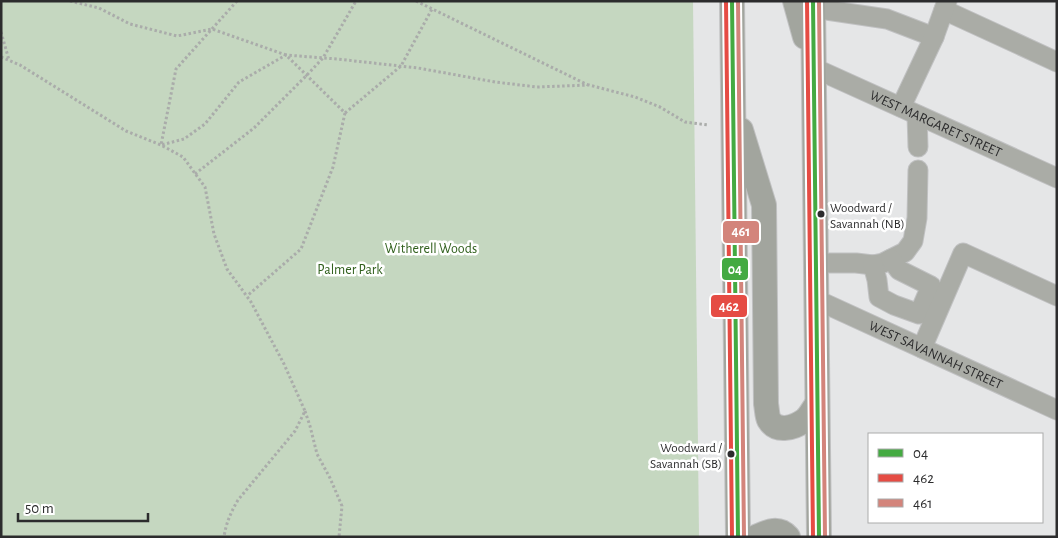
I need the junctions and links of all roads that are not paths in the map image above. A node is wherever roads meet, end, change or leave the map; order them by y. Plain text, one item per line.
1 (732, 1) edge
2 (807, 4) edge
3 (945, 6) edge
4 (934, 37) junction
5 (1057, 62) edge
6 (814, 68) junction
7 (734, 104) junction
8 (909, 111) junction
9 (918, 147) dead end
10 (918, 170) dead end
11 (1057, 178) edge
12 (891, 259) junction
13 (816, 263) junction
14 (873, 265) junction
15 (1057, 296) edge
16 (817, 300) junction
17 (922, 348) junction
18 (818, 404) junction
19 (1057, 410) edge
20 (738, 537) edge
21 (756, 537) edge
22 (788, 537) edge
23 (819, 537) edge

1 - 7 main road
2 - 4 street
2 - 6 main road
3 - 4 street
3 - 5 street
4 - 8 street
6 - 8 street, WEST MARGARET STREET
6 - 13 main road
7 - 18 main road
7 - 20 main road
8 - 9 street
8 - 11 street, WEST MARGARET STREET
10 - 12 street
12 - 14 street
12 - 14 street
13 - 14 street
13 - 16 main road
15 - 17 street
16 - 17 street, WEST SAVANNAH STREET
16 - 18 main road
17 - 19 street, WEST SAVANNAH STREET
18 - 23 main road
21 - 22 main road

